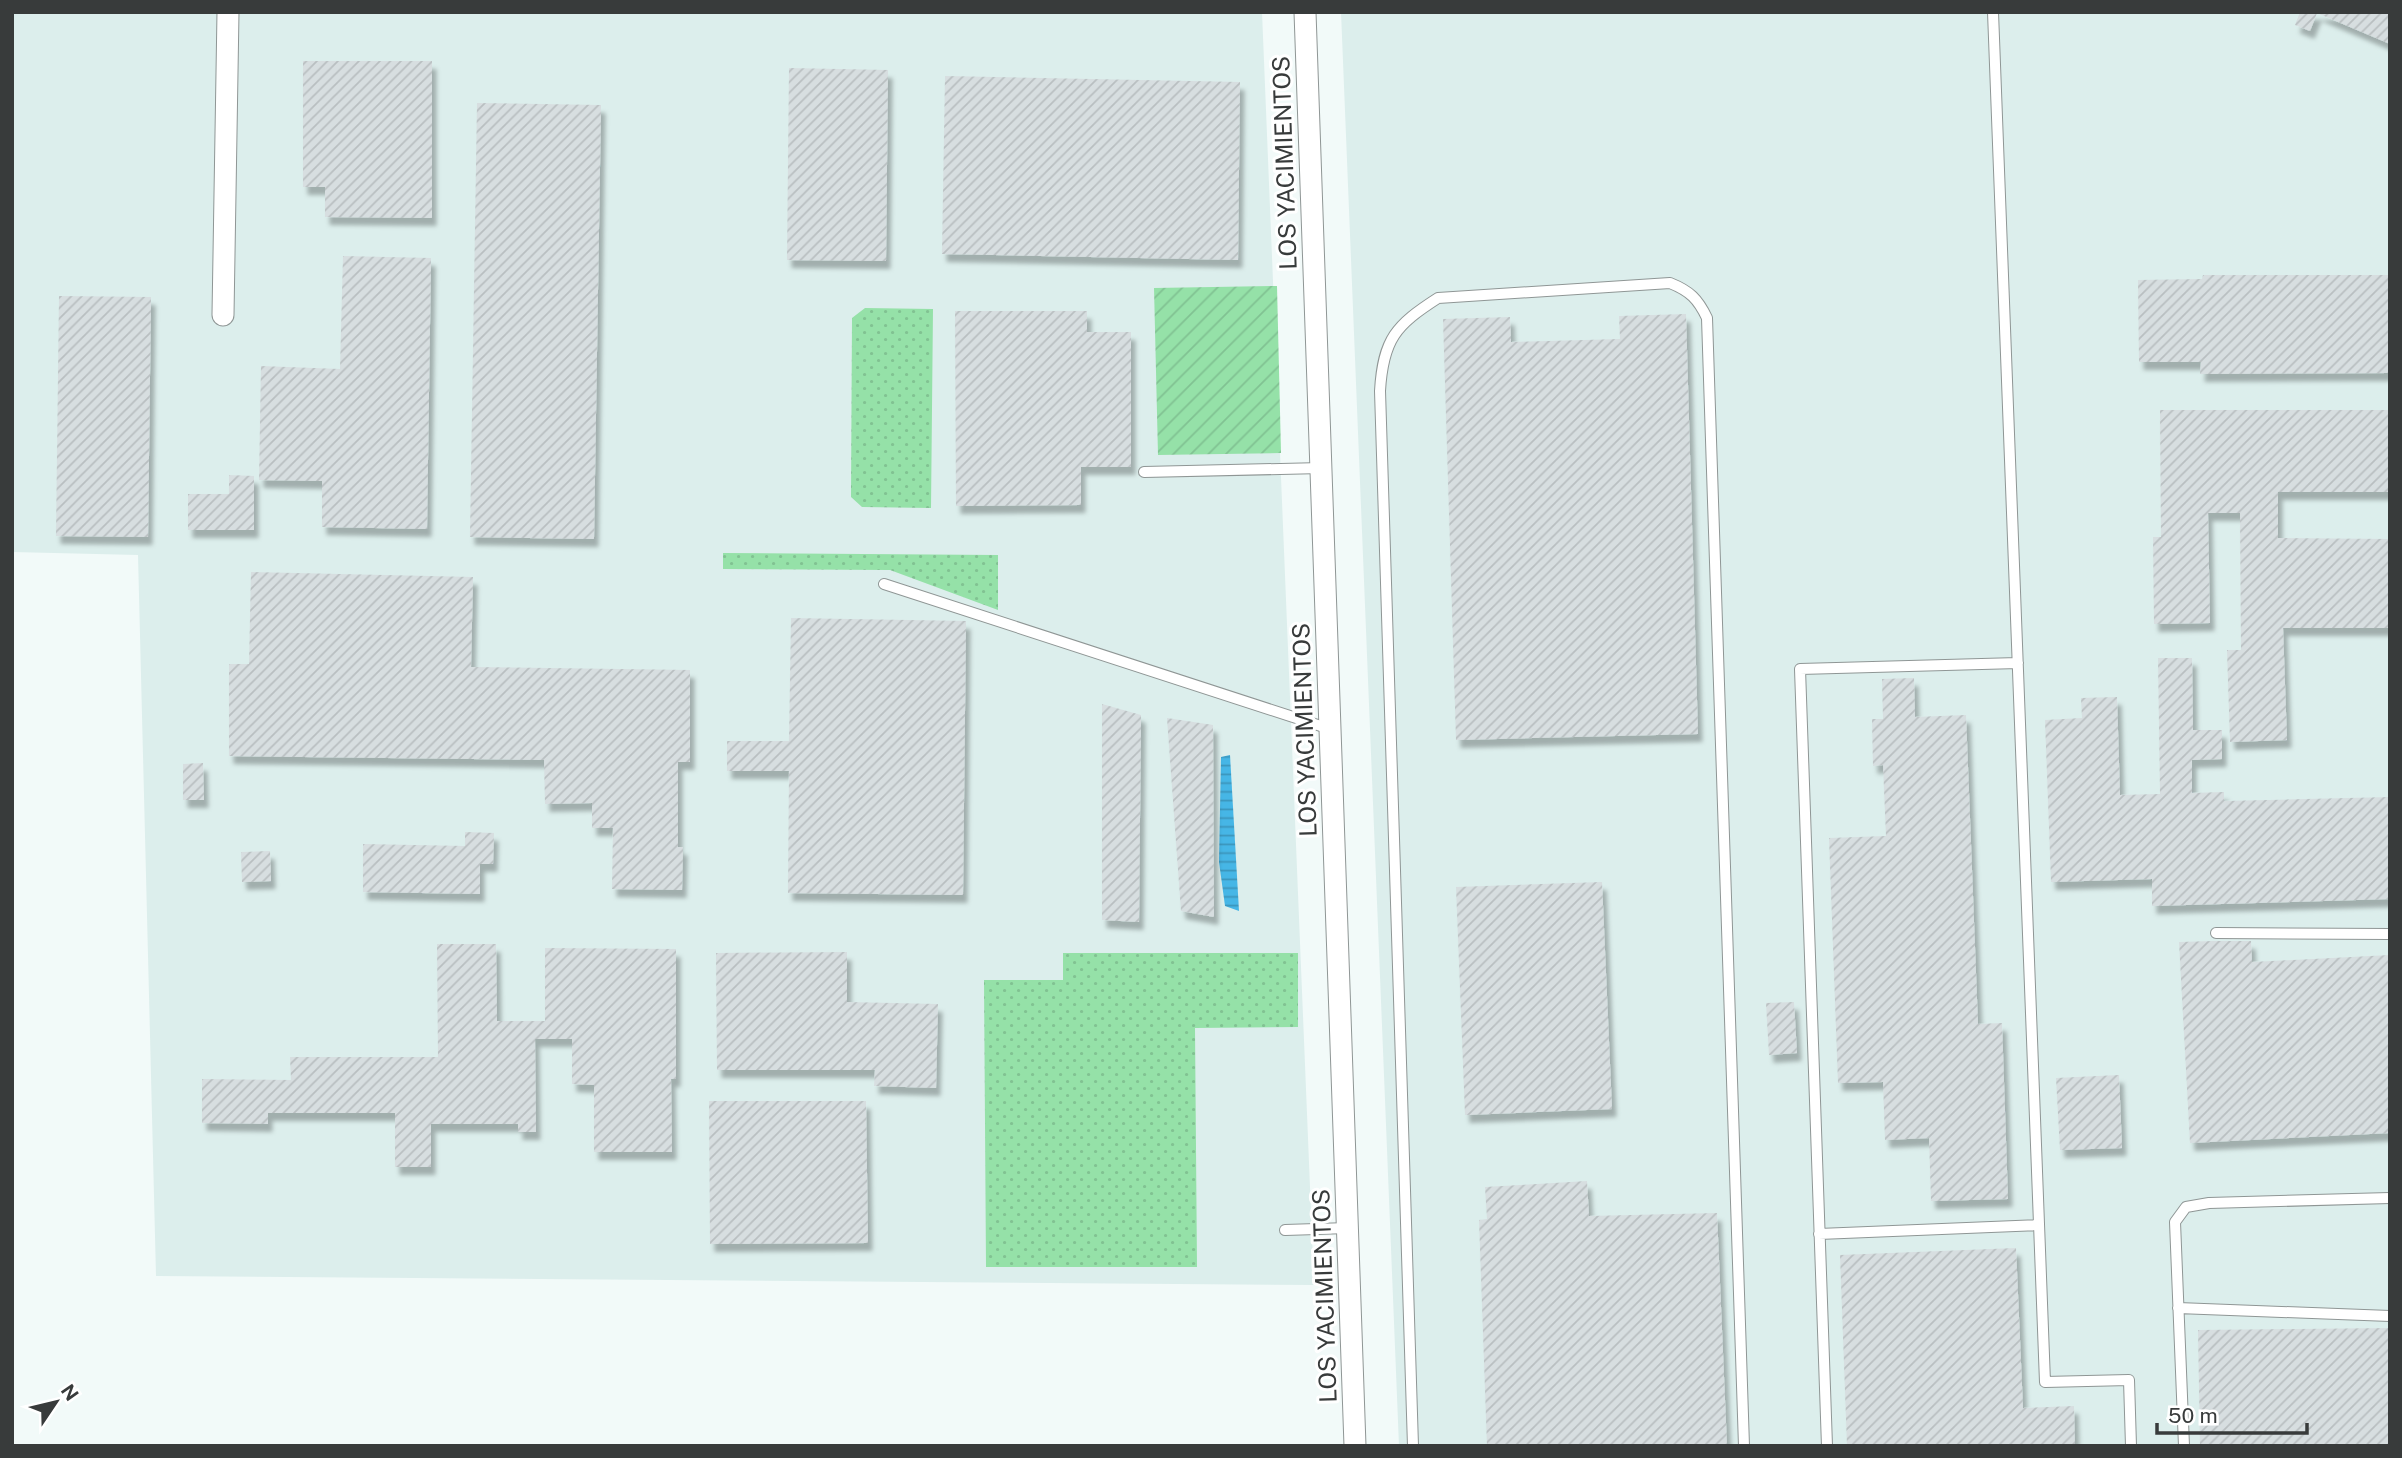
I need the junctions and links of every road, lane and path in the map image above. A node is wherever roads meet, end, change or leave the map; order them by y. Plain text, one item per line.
1 (228, 12) edge
2 (1305, 12) edge
3 (1993, 12) edge
4 (223, 315) dead end
5 (1321, 468) junction
6 (1143, 472) dead end
7 (884, 584) dead end
8 (2018, 663) junction
9 (1330, 729) junction
10 (2216, 933) dead end
11 (2390, 934) edge
12 (2390, 1198) edge
13 (2039, 1224) junction
14 (1348, 1228) junction
15 (1284, 1230) dead end
16 (1819, 1234) junction
17 (2178, 1308) junction
18 (2390, 1316) edge
19 (1354, 1446) edge
20 (1413, 1446) edge
21 (1744, 1446) edge
22 (1826, 1446) edge
23 (2132, 1446) edge
24 (2184, 1446) edge

1 - 4 street
2 - 5 street, LOS YACIMIENTOS
3 - 8 lane
5 - 6 lane
5 - 9 street, LOS YACIMIENTOS
7 - 9 lane
8 - 13 lane
8 - 16 lane
9 - 14 street, LOS YACIMIENTOS
10 - 11 lane
12 - 17 lane
13 - 16 lane
13 - 23 lane
14 - 15 lane
14 - 19 street, LOS YACIMIENTOS
16 - 22 lane
17 - 18 lane
17 - 24 lane
20 - 21 lane

